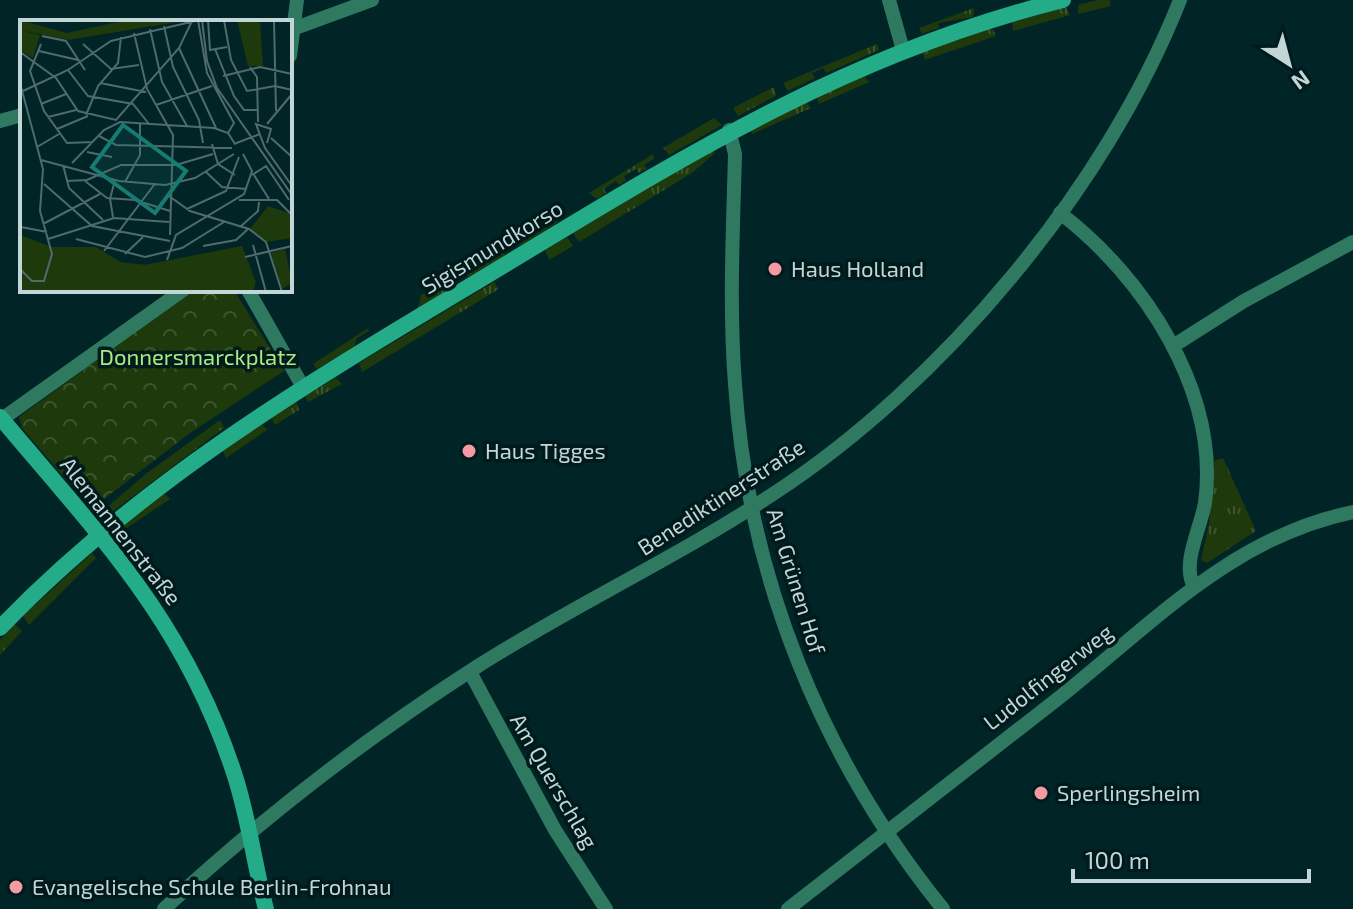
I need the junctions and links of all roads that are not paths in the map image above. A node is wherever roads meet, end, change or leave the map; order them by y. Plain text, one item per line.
1 (297, 0) edge
2 (372, 0) edge
3 (889, 0) edge
4 (1063, 0) edge
5 (1180, 0) edge
6 (292, 30) edge
7 (903, 50) junction
8 (20, 116) edge
9 (0, 121) edge
10 (729, 130) junction
11 (1060, 213) junction
12 (1353, 242) edge
13 (180, 292) edge
14 (249, 292) edge
15 (1173, 346) junction
16 (303, 387) junction
17 (1, 418) edge
18 (751, 509) junction
19 (1353, 512) edge
20 (99, 533) junction
21 (1194, 586) junction
22 (0, 628) edge
23 (470, 672) junction
24 (250, 833) junction
25 (885, 833) junction
26 (164, 909) edge
27 (266, 909) edge
28 (606, 909) edge
29 (788, 909) edge
30 (943, 909) edge

1 - 6 street
2 - 6 street
3 - 7 street
4 - 7 street, Sigismundkorso
5 - 11 street, Benediktinerstraße
7 - 10 street, Sigismundkorso
8 - 9 street
10 - 16 street, Sigismundkorso
10 - 18 street, Am Grünen Hof
11 - 15 street
11 - 18 street, Benediktinerstraße
12 - 15 street
13 - 17 street
14 - 16 street
15 - 21 street
16 - 20 street, Sigismundkorso
17 - 20 street, Alemannenstraße
18 - 23 street, Benediktinerstraße
18 - 25 street, Am Grünen Hof
19 - 21 street, Ludolfingerweg
20 - 22 street, Sigismundkorso
20 - 24 street, Alemannenstraße
21 - 25 street, Ludolfingerweg
23 - 24 street, Benediktinerstraße
23 - 28 street, Am Querschlag
24 - 26 street, Benediktinerstraße
24 - 27 street, Alemannenstraße
25 - 29 street, Ludolfingerweg
25 - 30 street, Am Grünen Hof

